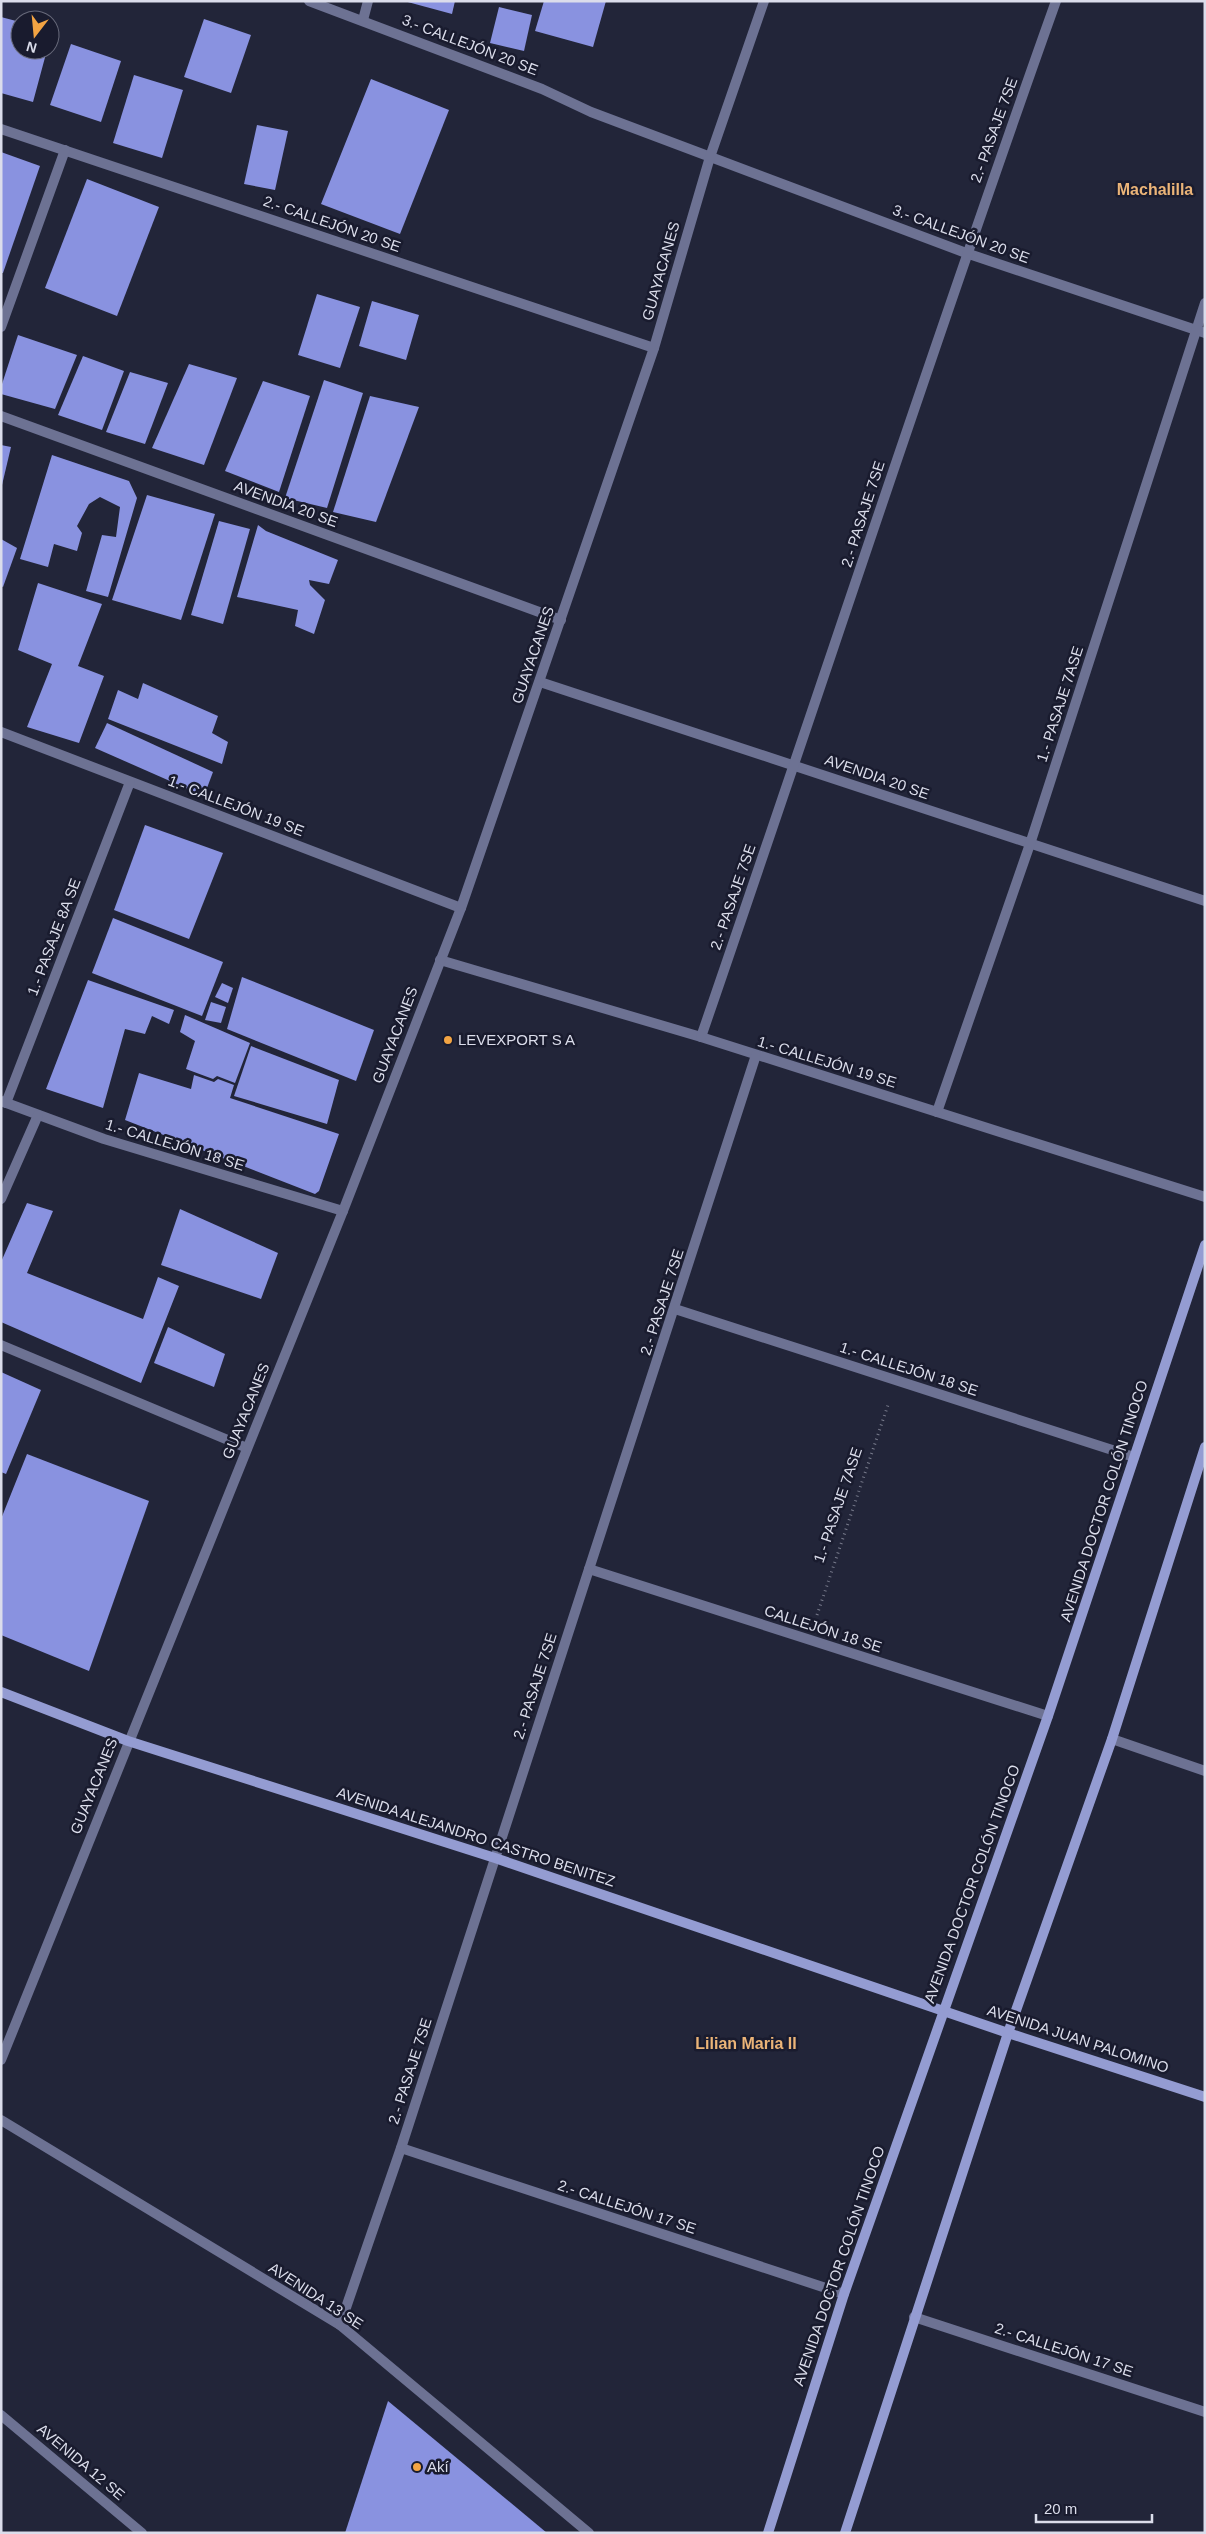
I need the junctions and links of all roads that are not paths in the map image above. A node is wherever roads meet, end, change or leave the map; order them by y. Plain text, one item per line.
1 (309, 1) edge
2 (368, 1) edge
3 (764, 1) edge
4 (1056, 1) edge
5 (363, 20) junction
6 (1, 129) edge
7 (65, 150) junction
8 (710, 157) junction
9 (966, 253) junction
10 (1205, 303) edge
11 (1, 327) edge
12 (1200, 331) edge
13 (654, 348) junction
14 (1, 416) edge
15 (561, 620) junction
16 (540, 682) junction
17 (1, 732) edge
18 (795, 765) junction
19 (130, 782) junction
20 (1030, 844) junction
21 (1205, 901) edge
22 (461, 908) junction
23 (440, 960) junction
24 (701, 1037) junction
25 (756, 1056) junction
26 (4, 1102) edge
27 (936, 1112) junction
28 (38, 1115) junction
29 (1205, 1197) edge
30 (1, 1199) edge
31 (343, 1211) junction
32 (1205, 1244) edge
33 (675, 1310) junction
34 (1, 1345) edge
35 (1205, 1447) edge
36 (247, 1448) junction
37 (1134, 1457) junction
38 (1200, 1478) edge
39 (589, 1569) junction
40 (1, 1692) edge
41 (1048, 1716) junction
42 (1112, 1739) junction
43 (128, 1741) junction
44 (1205, 1771) edge
45 (495, 1858) junction
46 (943, 2010) junction
47 (1008, 2033) junction
48 (1, 2060) edge
49 (1205, 2097) edge
50 (1, 2120) edge
51 (401, 2148) junction
52 (844, 2294) junction
53 (914, 2317) junction
54 (340, 2325) junction
55 (1205, 2412) edge
56 (1, 2415) edge
57 (142, 2533) edge
58 (589, 2533) edge
59 (768, 2533) edge
60 (845, 2533) edge

1 - 5 street, 3.- CALLEJÓN 20 SE
2 - 5 street
3 - 8 street, GUAYACANES
4 - 9 street, 2.- PASAJE 7SE
5 - 8 street, 3.- CALLEJÓN 20 SE
6 - 7 street, 2.- CALLEJÓN 20 SE
7 - 11 street
7 - 13 street, 2.- CALLEJÓN 20 SE
8 - 9 street, 3.- CALLEJÓN 20 SE
8 - 13 street, GUAYACANES
9 - 12 street, 3.- CALLEJÓN 20 SE
9 - 18 street, 2.- PASAJE 7SE
10 - 12 street, 1.- PASAJE 7ASE
12 - 20 street, 1.- PASAJE 7ASE
13 - 15 street, GUAYACANES
14 - 15 street, AVENDIA 20 SE
15 - 16 street, GUAYACANES
16 - 18 street, AVENDIA 20 SE
16 - 22 street, GUAYACANES
17 - 19 street, 1.- CALLEJÓN 19 SE
18 - 20 street, AVENDIA 20 SE
18 - 24 street, 2.- PASAJE 7SE
19 - 22 street, 1.- CALLEJÓN 19 SE
19 - 26 street, 1.- PASAJE 8A SE
20 - 21 street, AVENDIA 20 SE
20 - 27 street, 1.- PASAJE 7ASE
22 - 23 street, GUAYACANES
23 - 24 street, 1.- CALLEJÓN 19 SE
23 - 31 street, GUAYACANES
24 - 25 street, 1.- CALLEJÓN 19 SE
25 - 27 street, 1.- CALLEJÓN 19 SE
25 - 33 street, 2.- PASAJE 7SE
26 - 28 street, 1.- CALLEJÓN 18 SE
27 - 29 street, 1.- CALLEJÓN 19 SE
28 - 30 street
28 - 31 street, 1.- CALLEJÓN 18 SE
31 - 36 street, GUAYACANES
32 - 37 main road, AVENIDA DOCTOR COLÓN TINOCO
33 - 37 street, 1.- CALLEJÓN 18 SE
33 - 39 street, 2.- PASAJE 7SE
34 - 36 street
35 - 38 main road
36 - 43 street, GUAYACANES
37 - 41 main road, AVENIDA DOCTOR COLÓN TINOCO
38 - 42 main road
39 - 41 street, CALLEJÓN 18 SE
39 - 45 street, 2.- PASAJE 7SE
40 - 43 main road, AVENIDA ALEJANDRO CASTRO BENITEZ
41 - 46 main road, AVENIDA DOCTOR COLÓN TINOCO
42 - 44 street
42 - 47 main road
43 - 45 main road, AVENIDA ALEJANDRO CASTRO BENITEZ
43 - 48 street, GUAYACANES
45 - 46 main road, AVENIDA ALEJANDRO CASTRO BENITEZ
45 - 51 street, 2.- PASAJE 7SE
46 - 47 main road, AVENIDA JUAN PALOMINO
46 - 52 main road, AVENIDA DOCTOR COLÓN TINOCO
47 - 49 main road, AVENIDA JUAN PALOMINO
47 - 53 main road
50 - 54 street, AVENIDA 13 SE
51 - 52 street, 2.- CALLEJÓN 17 SE
51 - 54 street, 2.- PASAJE 7SE
52 - 59 main road, AVENIDA DOCTOR COLÓN TINOCO
53 - 55 street, 2.- CALLEJÓN 17 SE
53 - 60 main road
54 - 58 street, AVENIDA 13 SE
56 - 57 street, AVENIDA 12 SE

